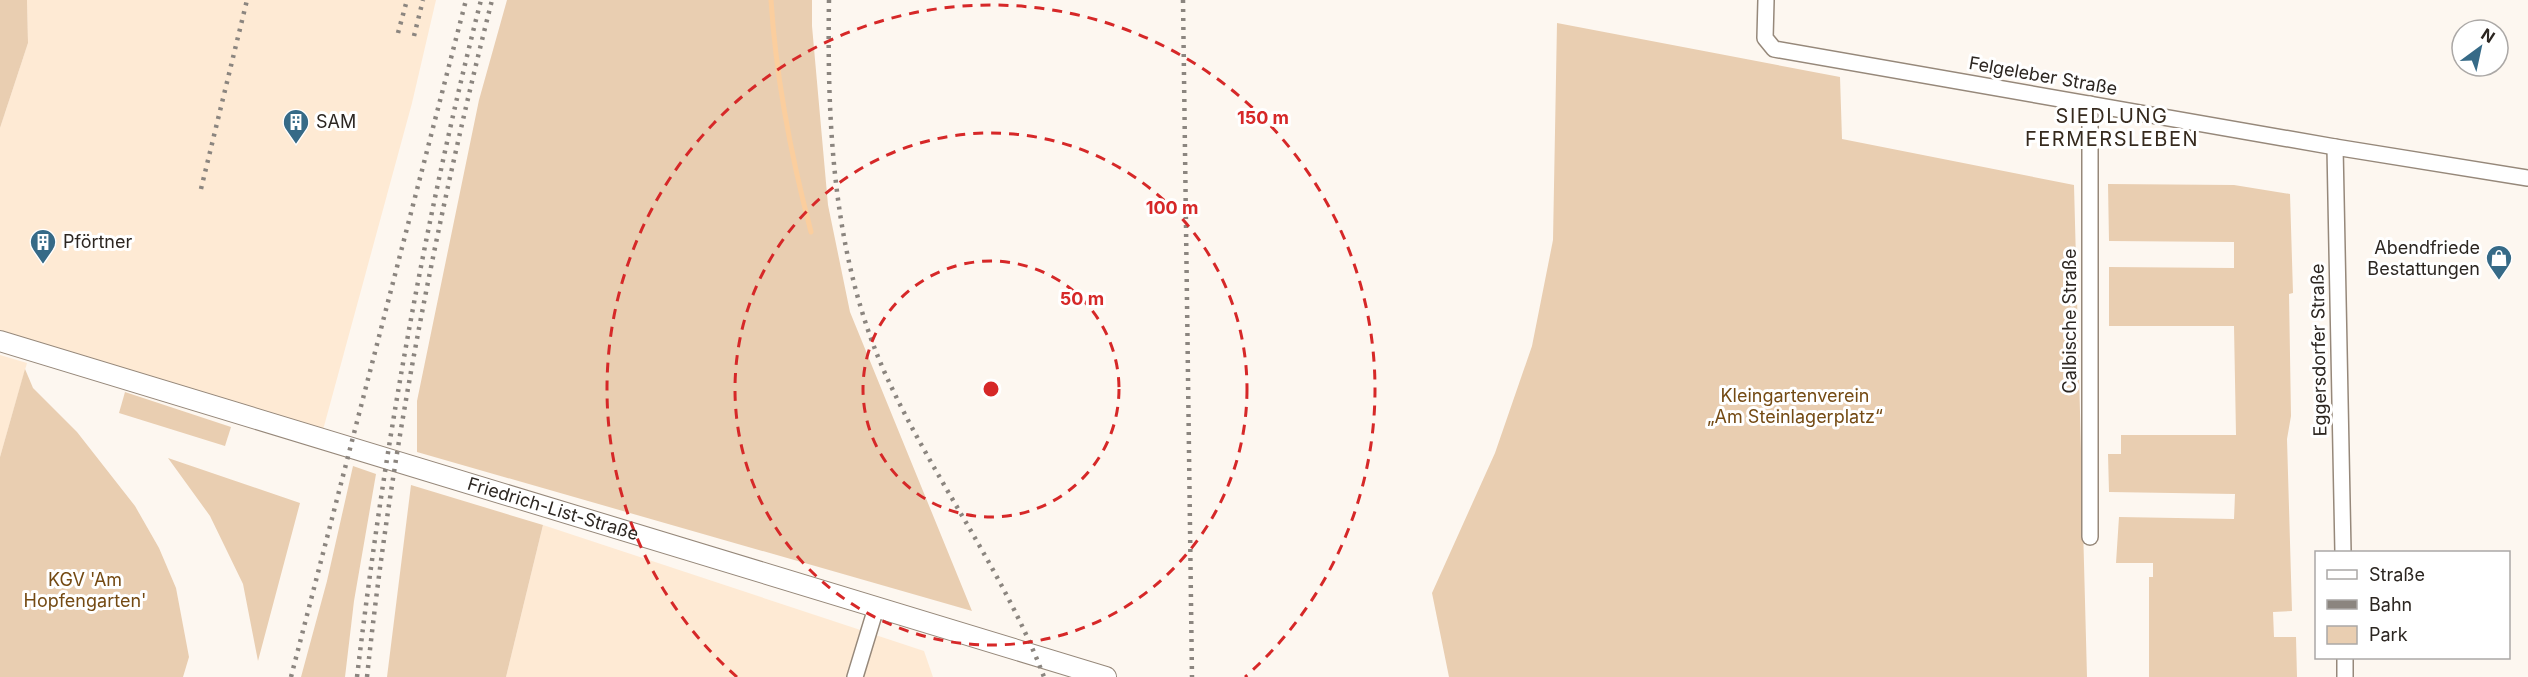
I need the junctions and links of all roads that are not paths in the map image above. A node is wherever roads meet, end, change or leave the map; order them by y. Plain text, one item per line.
1 (1766, 3) edge
2 (2090, 104) junction
3 (2335, 147) junction
4 (2528, 178) edge
5 (0, 341) edge
6 (2090, 537) dead end
7 (2343, 551) edge
8 (876, 608) junction
9 (2345, 659) edge
10 (855, 677) edge
11 (1106, 677) edge
12 (2345, 677) edge

1 - 2 street, Felgeleber Straße
2 - 3 street, Felgeleber Straße
2 - 6 street, Calbische Straße
3 - 4 street, Felgeleber Straße
3 - 7 street, Eggersdorfer Straße
5 - 8 street, Friedrich-List-Straße
8 - 10 street
8 - 11 street, Friedrich-List-Straße
9 - 12 street

